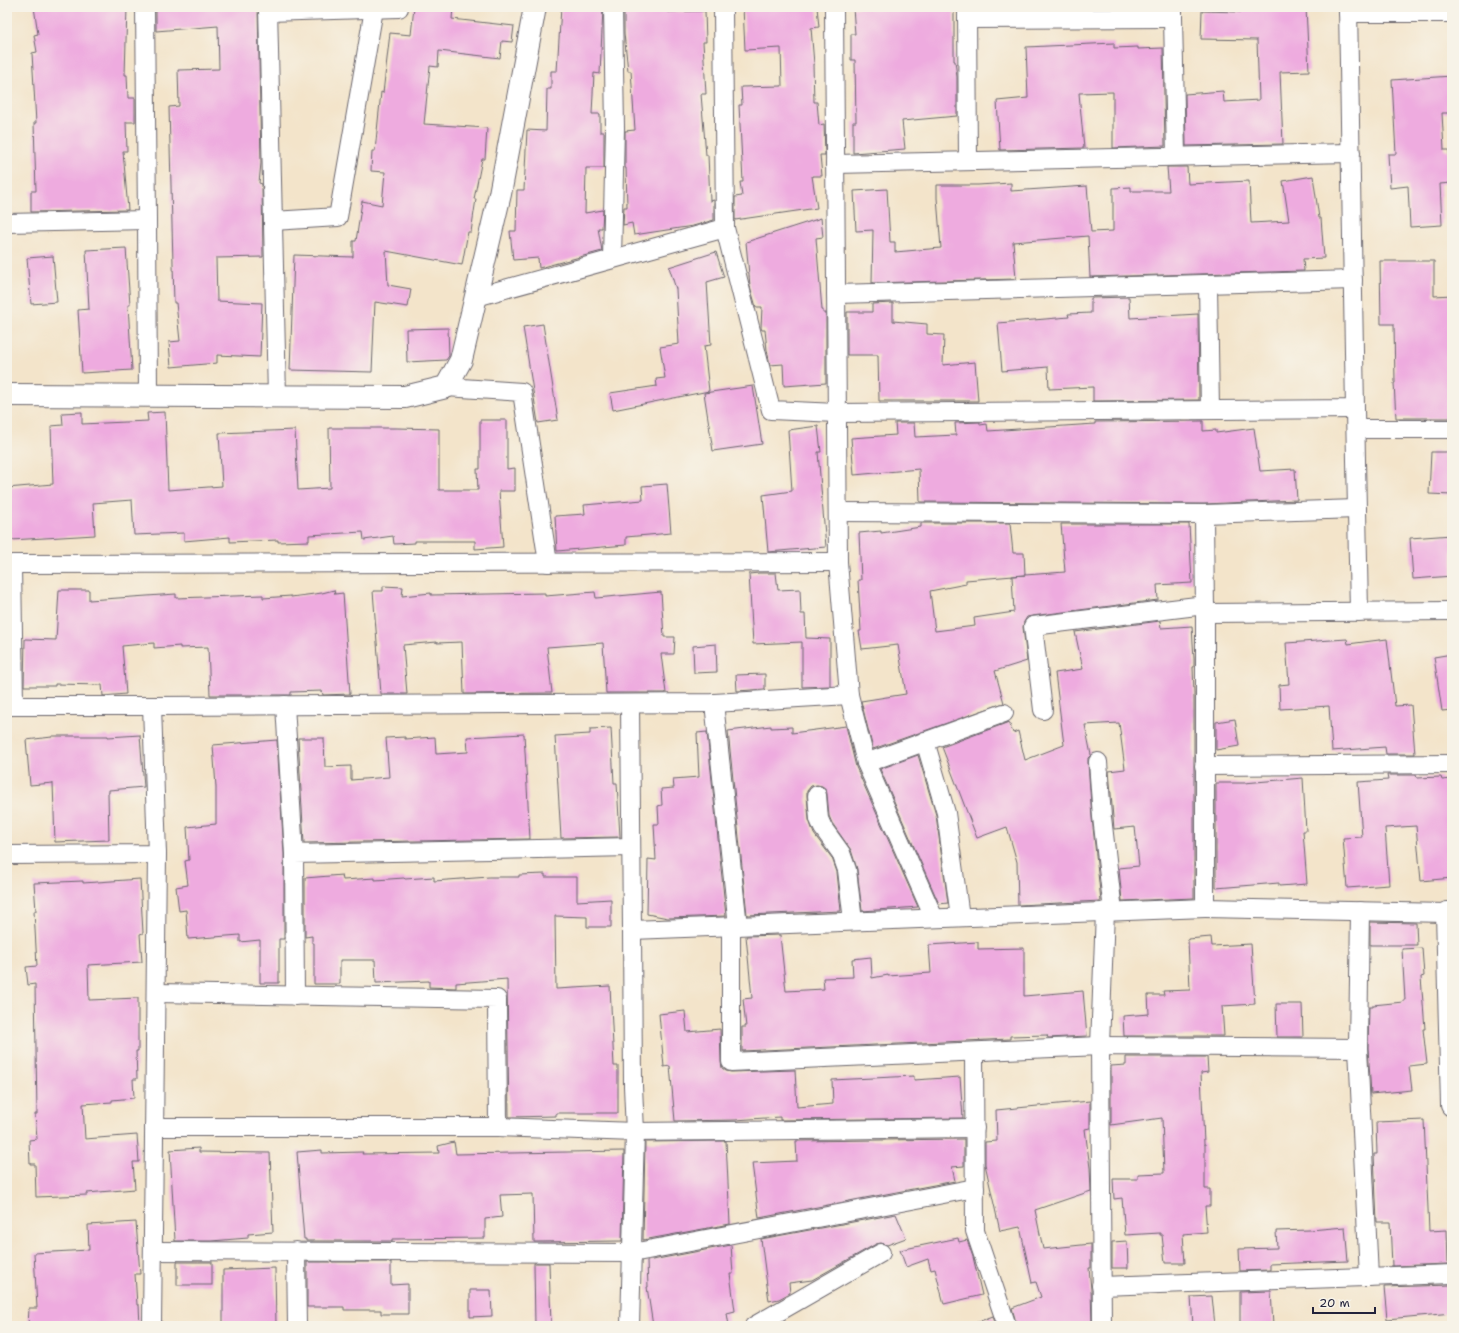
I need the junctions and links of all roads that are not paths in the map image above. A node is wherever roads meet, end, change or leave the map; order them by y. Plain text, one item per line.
1 (145, 7) edge
2 (535, 7) edge
3 (613, 7) edge
4 (723, 7) edge
5 (834, 7) edge
6 (399, 8) dead end
7 (268, 9) edge
8 (374, 9) junction
9 (1348, 10) edge
10 (1173, 12) edge
11 (967, 13) edge
12 (1452, 14) edge
13 (1351, 153) junction
14 (1176, 156) junction
15 (968, 161) junction
16 (835, 164) junction
17 (147, 220) junction
18 (273, 221) junction
19 (7, 223) edge
20 (725, 228) junction
21 (612, 259) junction
22 (1353, 280) junction
23 (1208, 284) junction
24 (836, 294) junction
25 (476, 297) junction
26 (446, 387) junction
27 (7, 396) edge
28 (148, 396) junction
29 (277, 397) junction
30 (1355, 409) junction
31 (1210, 410) junction
32 (837, 413) junction
33 (1356, 429) junction
34 (1452, 429) edge
35 (1357, 509) junction
36 (838, 512) junction
37 (1204, 514) junction
38 (838, 562) junction
39 (548, 563) junction
40 (1205, 609) junction
41 (1452, 611) edge
42 (1358, 612) junction
43 (849, 694) junction
44 (714, 703) junction
45 (630, 704) junction
46 (11, 705) edge
47 (285, 705) junction
48 (152, 706) junction
49 (1043, 710) dead end
50 (1004, 713) dead end
51 (925, 741) junction
52 (1098, 762) dead end
53 (866, 763) junction
54 (1452, 764) edge
55 (1204, 766) junction
56 (817, 795) dead end
57 (631, 847) junction
58 (157, 854) junction
59 (294, 854) junction
60 (7, 855) edge
61 (1204, 908) junction
62 (1109, 911) junction
63 (1360, 911) junction
64 (1450, 913) edge
65 (960, 917) junction
66 (934, 918) junction
67 (853, 921) junction
68 (734, 926) junction
69 (632, 930) junction
70 (156, 993) junction
71 (295, 996) junction
72 (1100, 1046) junction
73 (1358, 1048) junction
74 (974, 1052) junction
75 (1452, 1105) edge
76 (154, 1127) junction
77 (498, 1127) junction
78 (975, 1128) junction
79 (635, 1132) junction
80 (975, 1188) junction
81 (153, 1251) junction
82 (296, 1251) junction
83 (881, 1252) dead end
84 (632, 1253) junction
85 (1452, 1274) edge
86 (1369, 1277) junction
87 (1101, 1286) junction
88 (152, 1326) edge
89 (297, 1326) edge
90 (630, 1326) edge
91 (754, 1326) edge
92 (1007, 1326) edge
93 (1102, 1326) edge

1 - 17 street
2 - 25 street
3 - 21 street
4 - 20 street
5 - 16 street
6 - 8 street
7 - 8 street
7 - 18 street
8 - 18 street
9 - 12 street
9 - 13 street
10 - 11 street
10 - 14 street
11 - 15 street
13 - 14 street
13 - 22 street
14 - 15 street
15 - 16 street
16 - 24 street
17 - 19 street
17 - 28 street
18 - 29 street
20 - 21 street
20 - 32 street
21 - 25 street
22 - 23 street
22 - 30 street
23 - 24 street
23 - 31 street
24 - 32 street
25 - 26 street
26 - 29 street
26 - 39 street
27 - 28 street
28 - 29 street
30 - 31 street
30 - 33 street
31 - 32 street
32 - 36 street
33 - 34 street
33 - 35 street
35 - 37 street
35 - 42 street
36 - 37 street
36 - 38 street
37 - 40 street
38 - 39 street
38 - 43 street
39 - 46 street
40 - 42 street
40 - 49 street
40 - 55 street
41 - 42 street
43 - 44 street
43 - 53 street
44 - 45 street
44 - 68 street
45 - 47 street
45 - 57 street
46 - 48 street
47 - 48 street
47 - 59 street
48 - 58 street
50 - 51 street
51 - 53 street
51 - 65 street
52 - 62 street
53 - 66 street
54 - 55 street
55 - 61 street
56 - 67 street
57 - 59 street
57 - 69 street
58 - 60 street
58 - 70 street
59 - 71 street
61 - 62 street
61 - 63 street
62 - 65 street
62 - 72 street
63 - 64 street
63 - 73 street
64 - 75 street
65 - 66 street
66 - 67 street
67 - 68 street
68 - 69 street
68 - 74 street
69 - 79 street
70 - 71 street
70 - 76 street
71 - 77 street
72 - 73 street
72 - 74 street
72 - 87 street
73 - 86 street
74 - 78 street
76 - 77 street
76 - 81 street
77 - 79 street
78 - 79 street
78 - 80 street
79 - 84 street
80 - 84 street
80 - 92 street
81 - 82 street
81 - 88 street
82 - 84 street
82 - 89 street
83 - 91 street
84 - 90 street
85 - 86 street
86 - 87 street
87 - 93 street

